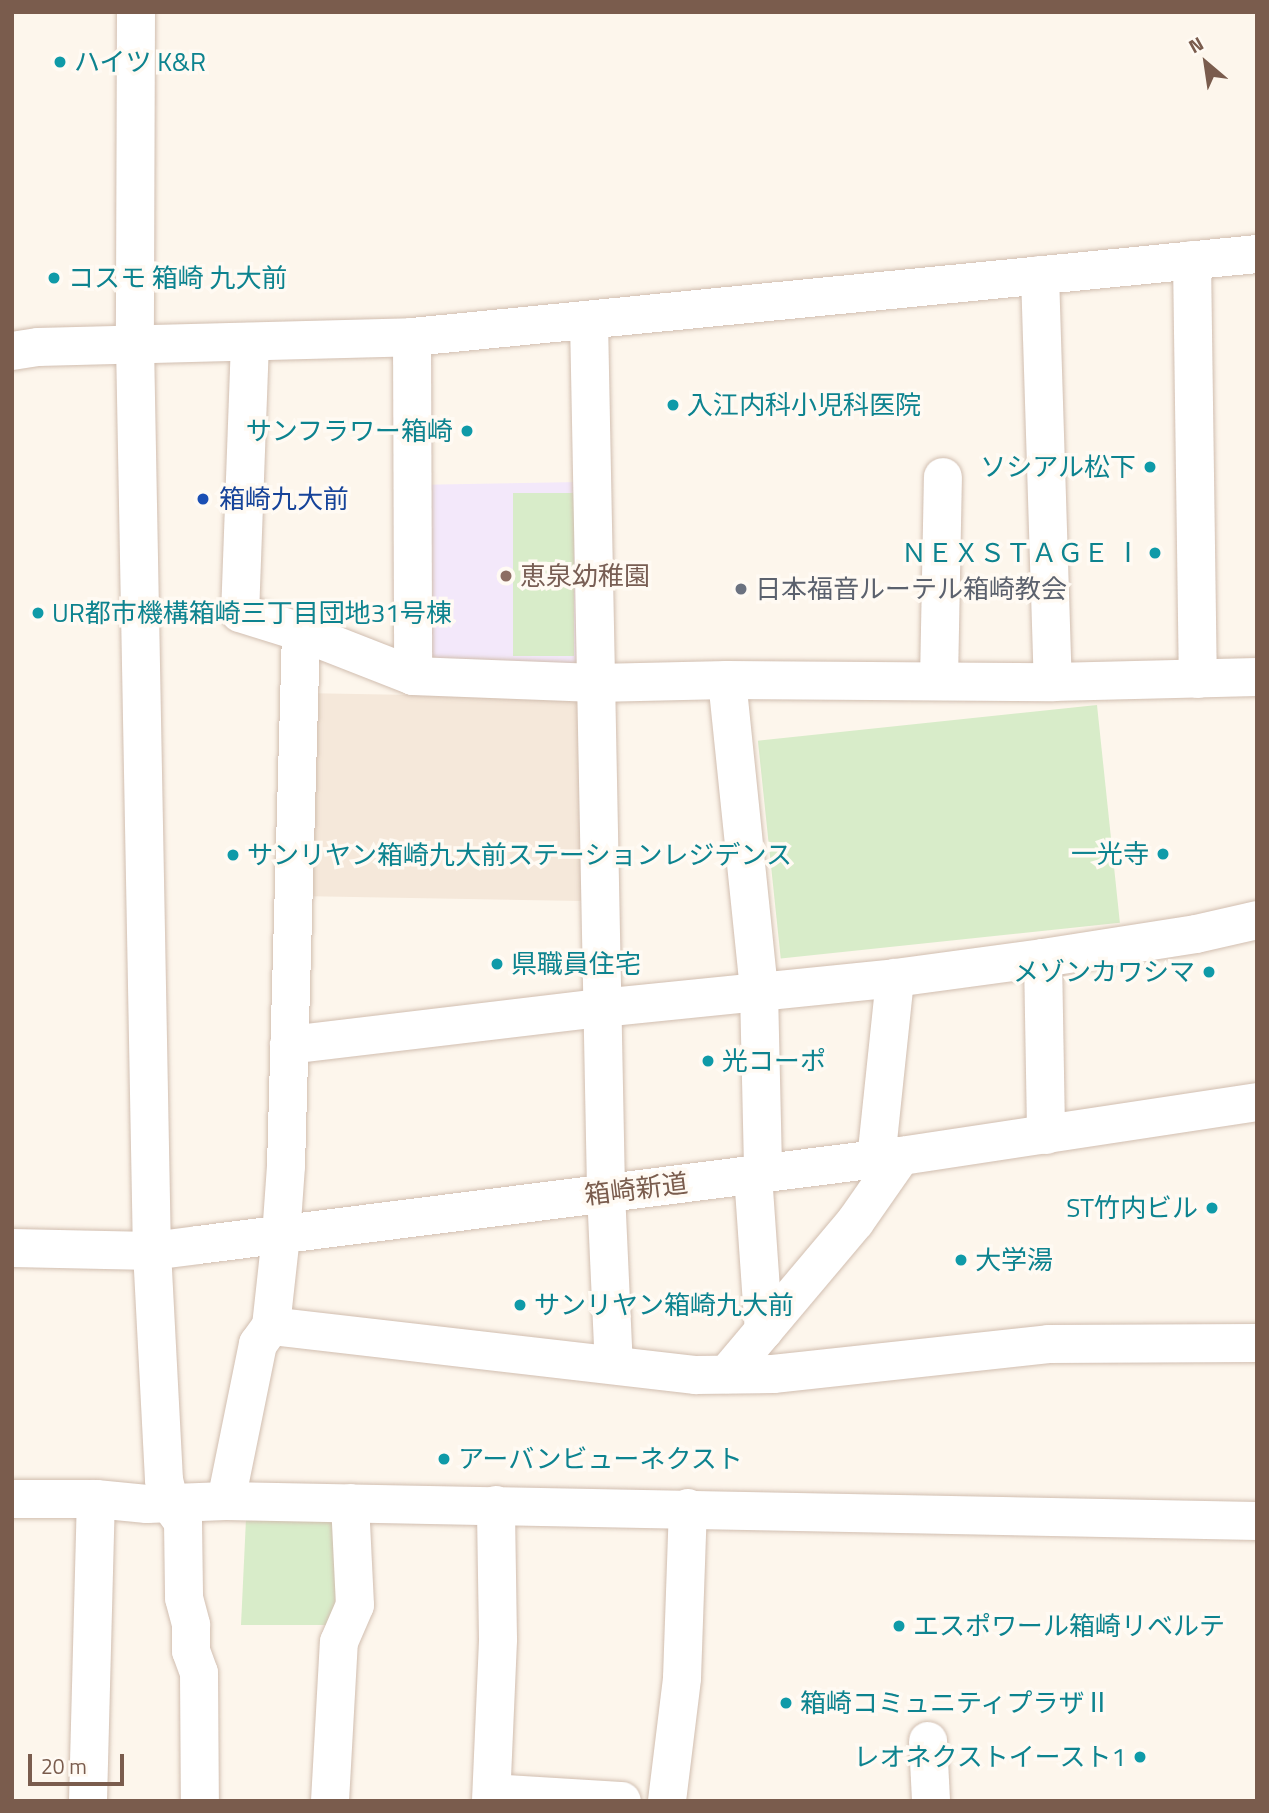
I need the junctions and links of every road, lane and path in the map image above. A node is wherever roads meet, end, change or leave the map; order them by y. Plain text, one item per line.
1 (136, 12) edge
2 (1257, 254) edge
3 (1192, 260) junction
4 (1040, 275) junction
5 (589, 320) junction
6 (412, 337) junction
7 (250, 342) junction
8 (135, 344) junction
9 (12, 351) edge
10 (943, 477) dead end
11 (301, 632) junction
12 (414, 677) junction
13 (1257, 677) edge
14 (1198, 679) junction
15 (727, 680) junction
16 (939, 681) junction
17 (1053, 682) junction
18 (596, 683) junction
19 (1257, 920) edge
20 (1043, 958) junction
21 (895, 978) junction
22 (759, 991) junction
23 (601, 1008) junction
24 (289, 1045) junction
25 (1257, 1102) edge
26 (1046, 1135) junction
27 (888, 1158) junction
28 (758, 1174) junction
29 (606, 1192) junction
30 (281, 1236) junction
31 (12, 1248) edge
32 (152, 1251) junction
33 (271, 1326) junction
34 (764, 1331) junction
35 (1257, 1343) edge
36 (614, 1365) junction
37 (727, 1374) junction
38 (12, 1499) edge
39 (96, 1499) junction
40 (226, 1501) junction
41 (351, 1503) junction
42 (170, 1504) junction
43 (496, 1505) junction
44 (688, 1508) junction
45 (1257, 1521) edge
46 (928, 1741) dead end
47 (195, 1790) edge
48 (491, 1797) edge
49 (88, 1801) edge
50 (330, 1801) edge
51 (622, 1801) edge
52 (667, 1801) edge
53 (931, 1801) edge

1 - 8 street
2 - 3 street
3 - 4 street
3 - 14 street
4 - 5 street
4 - 17 street
5 - 6 street
5 - 18 street
6 - 7 street
6 - 12 street
7 - 8 street
7 - 11 street
8 - 9 street
8 - 32 street
10 - 16 street
11 - 12 street
11 - 24 street
12 - 18 street
13 - 14 street
14 - 17 street
15 - 16 street
15 - 18 street
15 - 22 street
16 - 17 street
18 - 23 street
19 - 20 street
20 - 21 street
20 - 26 street
21 - 22 street
21 - 27 street
22 - 23 street
22 - 28 street
23 - 24 street
23 - 29 street
24 - 30 street
25 - 26 street, 箱崎新道
26 - 27 street, 箱崎新道
27 - 28 street, 箱崎新道
27 - 34 street
28 - 29 street, 箱崎新道
28 - 34 street
29 - 30 street, 箱崎新道
29 - 36 street
30 - 32 street, 箱崎新道
30 - 33 street
31 - 32 street, 箱崎新道
32 - 42 street
33 - 36 street
33 - 40 street
34 - 37 street
35 - 37 street
36 - 37 street
38 - 39 street
39 - 42 street
39 - 49 street
40 - 41 street
40 - 42 street
41 - 43 street
41 - 50 street
42 - 47 street
43 - 44 street
43 - 48 street
44 - 45 street
44 - 52 street
46 - 53 street
48 - 51 street

